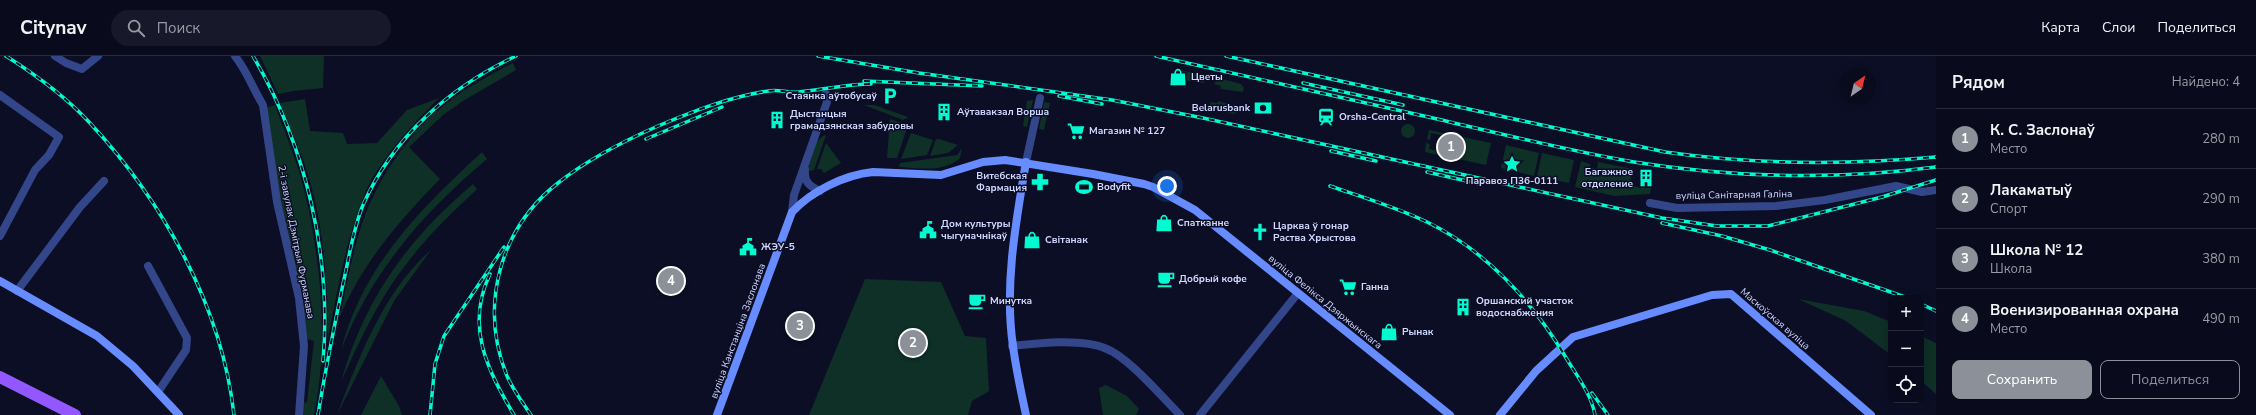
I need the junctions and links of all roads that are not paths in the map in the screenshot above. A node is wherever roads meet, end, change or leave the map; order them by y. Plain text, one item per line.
1 (55, 56) edge
2 (98, 56) edge
3 (235, 56) edge
4 (0, 94) edge
5 (826, 94) dead end
6 (1040, 98) dead end
7 (1026, 162) junction
8 (805, 167) junction
9 (104, 181) dead end
10 (1936, 190) edge
11 (820, 192) junction
12 (1650, 203) dead end
13 (792, 212) junction
14 (0, 236) edge
15 (148, 266) dead end
16 (0, 281) edge
17 (17, 291) junction
18 (1298, 293) junction
19 (1012, 346) junction
20 (0, 377) edge
21 (158, 392) junction
22 (74, 415) edge
23 (179, 415) edge
24 (299, 415) edge
25 (717, 415) edge
26 (1026, 415) edge
27 (1180, 415) edge
28 (1200, 415) edge
29 (1450, 415) edge
30 (1500, 415) edge
31 (1871, 415) edge

1 - 2 street
3 - 24 street, 2-і завулак Дзмітрыя Фурманава
4 - 14 street
5 - 8 street, вуліца Канстанціна Заслонава
6 - 7 street
7 - 11 street, вуліца Фелікса Дзяржынскага
7 - 18 street, вуліца Фелікса Дзяржынскага
7 - 19 street
8 - 11 street
8 - 13 street, вуліца Канстанціна Заслонава
9 - 17 street
10 - 12 street, вуліца Санітарная Галіна
11 - 13 street, вуліца Фелікса Дзяржынскага
13 - 25 street, вуліца Канстанціна Заслонава
15 - 21 street
16 - 17 street
17 - 21 street
18 - 28 street
18 - 29 street, вуліца Фелікса Дзяржынскага
19 - 26 street
19 - 27 street
20 - 22 main road
21 - 23 street
30 - 31 street, Маскоўская вуліца

